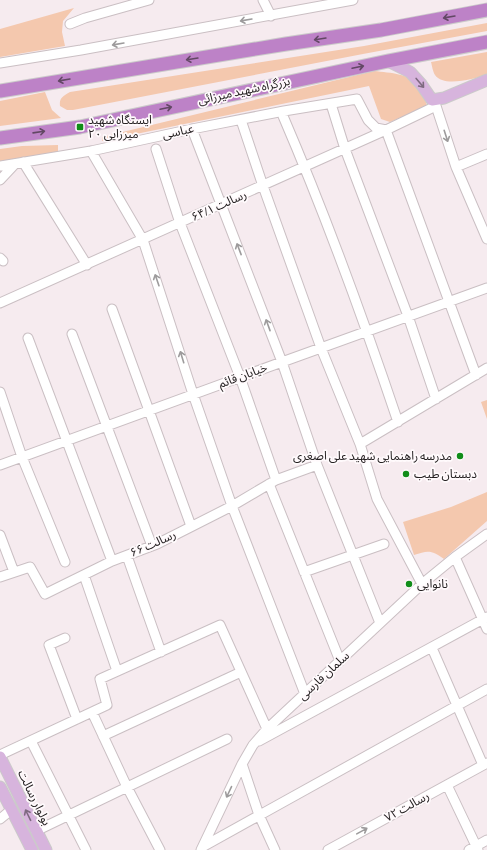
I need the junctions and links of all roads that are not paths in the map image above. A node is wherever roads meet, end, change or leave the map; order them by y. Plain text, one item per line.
1 (149, 0) edge
2 (263, 0) edge
3 (353, 0) edge
4 (487, 10) edge
5 (271, 16) junction
6 (70, 24) dead end
7 (487, 42) edge
8 (388, 61) junction
9 (0, 63) edge
10 (487, 80) edge
11 (0, 88) edge
12 (19, 88) junction
13 (0, 91) edge
14 (434, 103) junction
15 (331, 104) junction
16 (283, 116) dead end
17 (241, 120) junction
18 (192, 129) junction
19 (386, 130) junction
20 (0, 138) edge
21 (156, 149) dead end
22 (345, 149) junction
23 (91, 151) junction
24 (487, 154) edge
25 (19, 163) junction
26 (0, 166) edge
27 (456, 166) junction
28 (304, 167) junction
29 (0, 180) edge
30 (263, 186) junction
31 (222, 204) junction
32 (483, 218) edge
33 (180, 223) junction
34 (487, 239) edge
35 (143, 240) junction
36 (87, 264) junction
37 (487, 288) edge
38 (449, 302) junction
39 (0, 303) edge
40 (112, 309) dead end
41 (408, 316) junction
42 (367, 331) junction
43 (72, 334) dead end
44 (28, 338) dead end
45 (321, 348) junction
46 (282, 362) junction
47 (487, 368) edge
48 (476, 375) junction
49 (240, 377) junction
50 (0, 392) edge
51 (193, 394) junction
52 (436, 399) junction
53 (150, 410) junction
54 (398, 422) junction
55 (108, 426) junction
56 (66, 441) junction
57 (360, 444) junction
58 (22, 457) junction
59 (0, 465) edge
60 (317, 465) junction
61 (273, 482) junction
62 (232, 506) junction
63 (192, 526) junction
64 (487, 534) edge
65 (0, 535) edge
66 (384, 544) dead end
67 (152, 546) junction
68 (352, 554) junction
69 (127, 556) junction
70 (455, 557) junction
71 (112, 561) junction
72 (65, 562) dead end
73 (14, 572) junction
74 (304, 572) junction
75 (84, 576) junction
76 (0, 577) edge
77 (422, 584) junction
78 (485, 618) edge
79 (380, 623) junction
80 (487, 629) edge
81 (65, 638) dead end
82 (432, 648) junction
83 (162, 652) junction
84 (340, 660) junction
85 (117, 671) junction
86 (241, 672) junction
87 (487, 689) edge
88 (305, 694) junction
89 (457, 706) junction
90 (92, 712) junction
91 (77, 719) junction
92 (267, 729) junction
93 (103, 736) junction
94 (227, 739) dead end
95 (31, 741) junction
96 (252, 745) junction
97 (0, 756) edge
98 (242, 764) junction
99 (485, 764) edge
100 (447, 785) junction
101 (0, 786) edge
102 (127, 787) junction
103 (11, 810) junction
104 (259, 815) junction
105 (68, 816) junction
106 (0, 818) edge
107 (36, 830) junction
108 (487, 840) edge
109 (203, 848) edge
110 (474, 849) edge
111 (32, 850) edge
112 (46, 850) edge
113 (86, 850) edge
114 (160, 850) edge
115 (275, 850) edge
116 (328, 850) edge

1 - 6 street
2 - 5 street
3 - 5 street
4 -> 12 highway
5 -> 9 street
7 - 8 highway, بزرگراه شهید میرزائی
8 -> 14 main road
20 -> 8 highway, بزرگراه شهید میرزائی
10 - 14 main road
11 - 12 highway
12 - 13 highway
14 - 19 street, رسالت ۶۴/۱
14 -> 27 street
15 - 17 street, عباسی
15 - 19 street, عباسی
15 - 22 street
16 - 28 street
17 - 18 street, عباسی
17 - 30 street
18 - 23 street, عباسی
18 - 31 street
19 - 22 street, رسالت ۶۴/۱
19 - 38 street
21 - 33 street
22 - 28 street, رسالت ۶۴/۱
22 - 41 street
23 - 25 street, عباسی
23 - 35 street
24 - 27 street
25 - 26 street, عباسی
25 - 29 street
25 - 36 street
27 - 32 street
28 - 30 street, رسالت ۶۴/۱
28 - 42 street
30 - 31 street, رسالت ۶۴/۱
30 - 45 street
31 - 33 street, رسالت ۶۴/۱
46 -> 31 street
32 - 34 street
33 - 35 street, رسالت ۶۴/۱
33 - 49 street
35 - 36 street, رسالت ۶۴/۱
51 -> 35 street
36 - 39 street, رسالت ۶۴/۱
37 - 38 street, خیابان قائم
38 - 41 street, خیابان قائم
38 - 48 street
40 - 53 street
41 - 42 street, خیابان قائم
41 - 52 street
42 - 45 street, خیابان قائم
42 - 54 street
43 - 55 street
44 - 56 street
45 - 46 street, خیابان قائم
45 - 57 street
46 - 49 street, خیابان قائم
46 - 60 street
47 - 48 street
48 - 52 street
49 - 51 street, خیابان قائم
49 - 61 street
50 - 58 street
51 - 53 street, خیابان قائم
51 - 62 street
52 - 54 street
53 - 55 street, خیابان قائم
53 - 63 street
54 - 57 street
55 - 56 street, خیابان قائم
55 - 67 street
56 - 58 street, خیابان قائم
56 - 71 street
57 - 77 street
58 - 59 street, خیابان قائم
58 - 72 street
60 - 61 street, رسالت ۶۶
60 - 68 street
61 - 62 street, رسالت ۶۶
61 - 74 street
62 - 63 street, رسالت ۶۶
62 - 88 street
63 - 67 street, رسالت ۶۶
64 - 70 street, سلمان فارسی
65 - 73 street
66 - 68 street
67 - 69 street, رسالت ۶۶
68 - 74 street
68 - 79 street
69 - 71 street, رسالت ۶۶
69 - 83 street
70 - 77 street, سلمان فارسی
70 - 78 street
71 - 75 street, رسالت ۶۶
73 - 75 street, رسالت ۶۶
73 - 76 street, رسالت ۶۶
74 - 84 street
75 - 85 street
77 - 79 street, سلمان فارسی
78 - 80 street
78 - 82 street
79 - 84 street, سلمان فارسی
81 - 91 street
82 - 89 street
82 - 96 street
83 - 85 street
83 - 86 street
84 - 88 street, سلمان فارسی
85 - 90 street
86 - 92 street
86 - 93 street
87 - 89 street
88 - 92 street, سلمان فارسی
89 - 99 street
89 - 104 street
90 - 91 street
90 - 93 street
91 - 95 street
92 - 96 street, سلمان فارسی
93 - 102 street
94 - 102 street
95 - 97 street
95 - 105 street
96 - 98 street, سلمان فارسی
107 -> 97 main road, بولوار رسالت
98 - 104 street
98 -> 109 street, سلمان فارسی
99 - 100 street, رسالت ۷۲
100 - 110 street
116 -> 100 street, رسالت ۷۲
101 - 103 main road
102 - 105 street
102 - 114 street
103 - 106 street
103 - 111 main road
104 - 109 street
104 - 115 street
105 - 107 street
105 - 113 street
107 - 112 main road, بولوار رسالت
108 - 110 street

